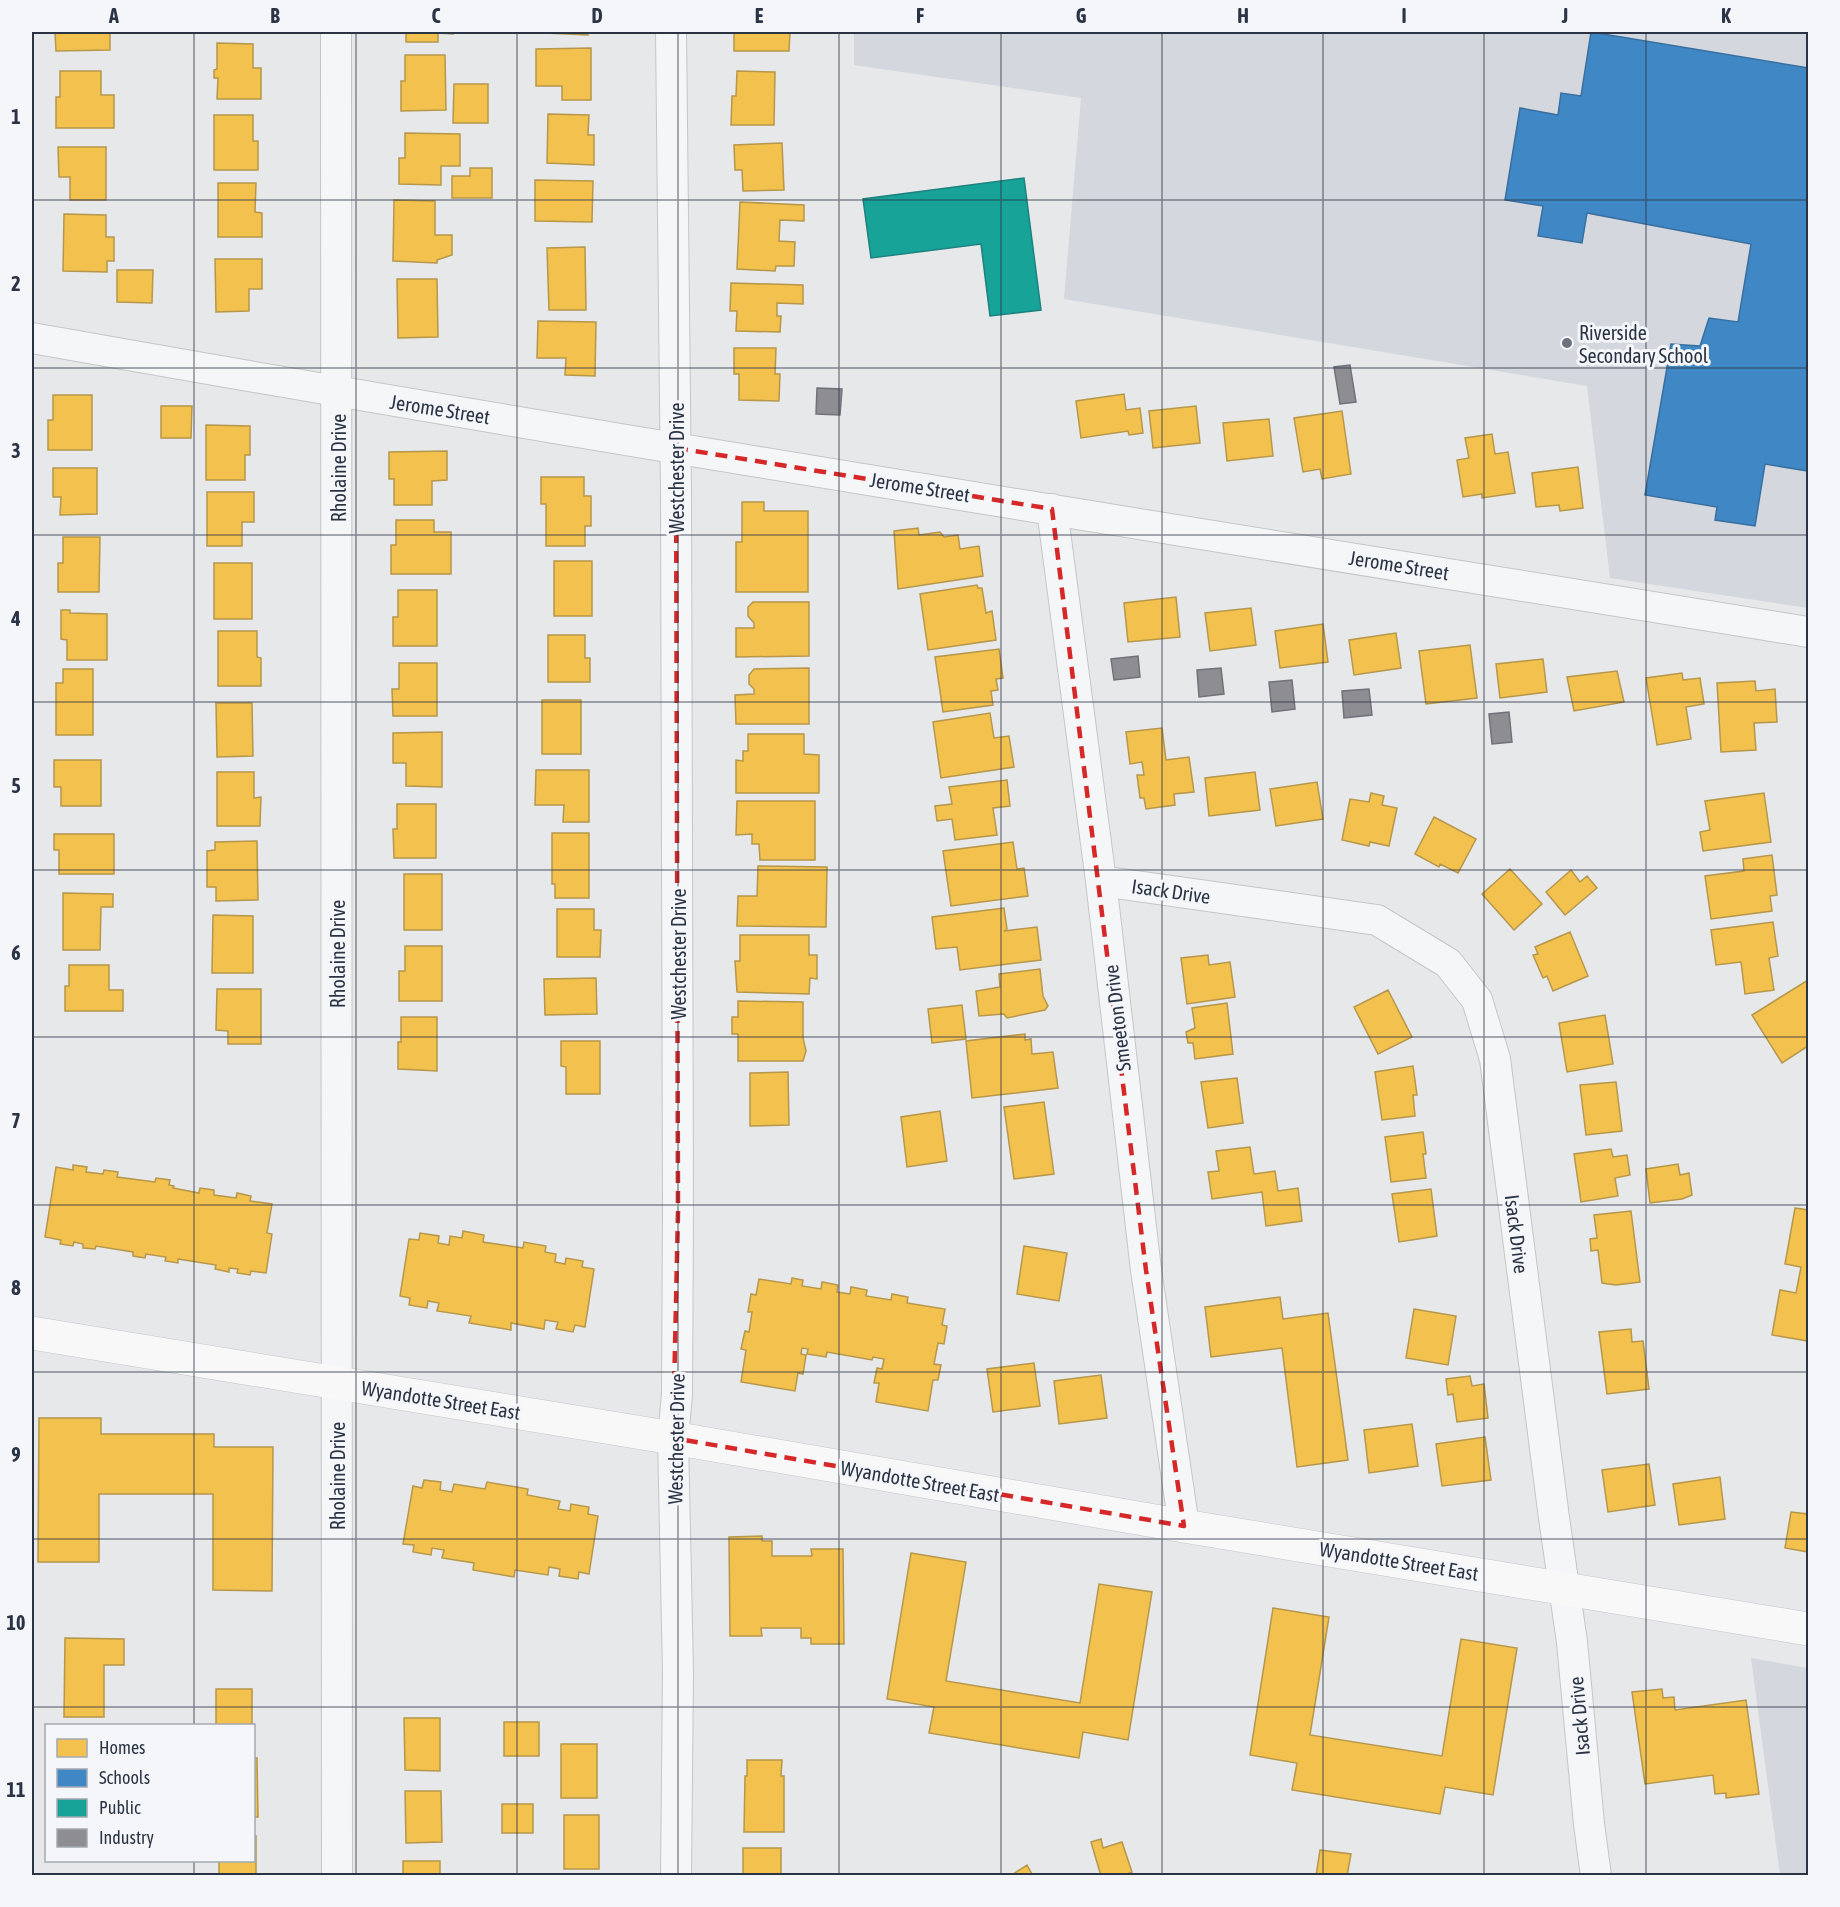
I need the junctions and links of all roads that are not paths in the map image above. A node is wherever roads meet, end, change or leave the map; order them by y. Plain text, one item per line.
1 (336, 32) edge
2 (671, 32) edge
3 (32, 338) edge
4 (338, 392) junction
5 (676, 448) junction
6 (1052, 508) junction
7 (1809, 632) edge
8 (1101, 881) junction
9 (32, 1333) edge
10 (338, 1384) junction
11 (673, 1437) junction
12 (1184, 1526) junction
13 (1564, 1587) junction
14 (1809, 1629) edge
15 (337, 1875) edge
16 (676, 1875) edge
17 (1596, 1875) edge

1 - 4 street, Rholaine Drive
2 - 5 street, Westchester Drive
3 - 4 street, Jerome Street
4 - 5 street, Jerome Street
4 - 10 street, Rholaine Drive
5 - 6 street, Jerome Street
5 - 11 street, Westchester Drive
6 - 7 street, Jerome Street
6 - 8 street, Smeeton Drive
8 - 12 street, Smeeton Drive
8 - 13 street, Isack Drive
9 - 10 street, Wyandotte Street East
10 - 11 street, Wyandotte Street East
10 - 15 street, Rholaine Drive
11 - 12 street, Wyandotte Street East
11 - 16 street, Westchester Drive
12 - 13 street, Wyandotte Street East
13 - 14 street, Wyandotte Street East
13 - 17 street, Isack Drive

